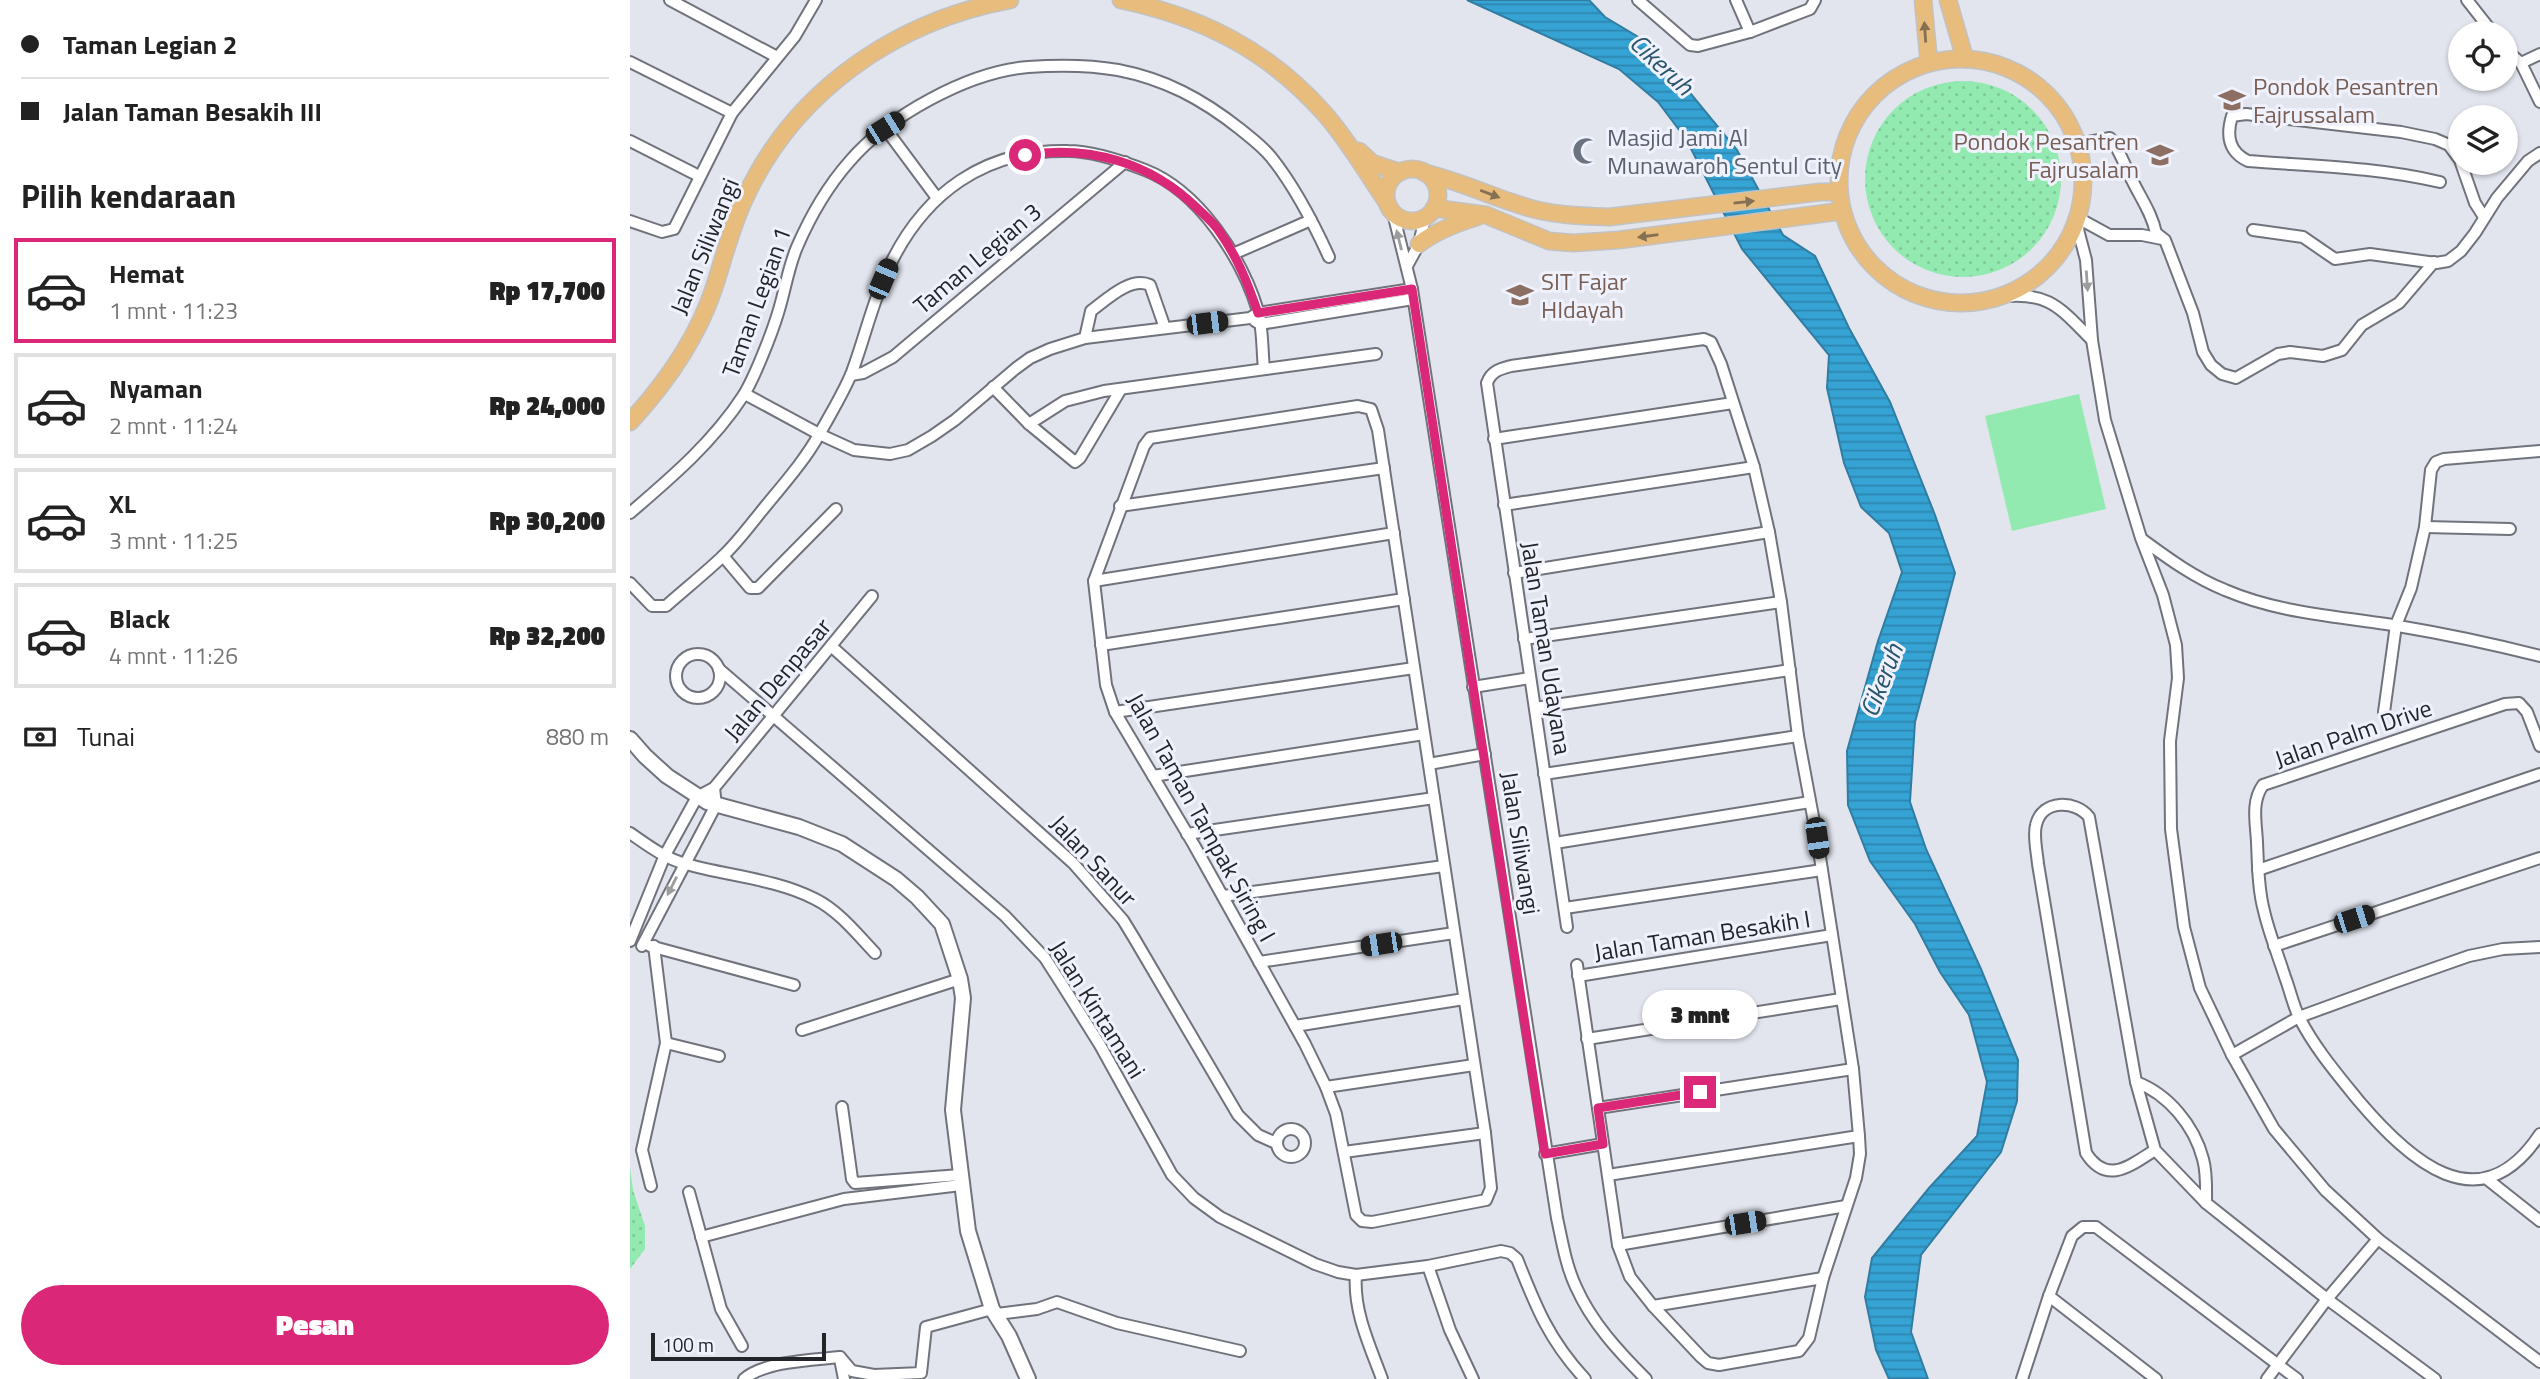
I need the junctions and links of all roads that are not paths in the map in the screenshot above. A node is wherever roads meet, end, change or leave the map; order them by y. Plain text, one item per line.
1 (670, 0) edge
2 (1010, 0) edge
3 (1121, 0) edge
4 (1638, 0) edge
5 (1736, 0) edge
6 (1815, 0) edge
7 (1923, 0) edge
8 (1948, 0) edge
9 (2467, 0) edge
10 (814, 1) edge
11 (2484, 21) edge
12 (1750, 32) junction
13 (2540, 54) edge
14 (777, 57) junction
15 (1965, 59) junction
16 (2518, 60) edge
17 (630, 62) edge
18 (1930, 63) junction
19 (2521, 63) junction
20 (2540, 102) edge
21 (732, 113) junction
22 (885, 128) junction
23 (1342, 136) junction
24 (630, 141) edge
25 (2078, 144) junction
26 (2448, 145) edge
27 (2540, 153) edge
28 (1125, 162) junction
29 (1399, 172) junction
30 (1425, 173) junction
31 (2466, 175) edge
32 (699, 176) junction
33 (2440, 182) dead end
34 (1839, 192) junction
35 (937, 198) junction
36 (1390, 207) junction
37 (1842, 211) junction
38 (1430, 213) junction
39 (1486, 215) junction
40 (2484, 217) junction
41 (630, 220) edge
42 (1311, 220) junction
43 (2077, 220) junction
44 (2253, 230) dead end
45 (2165, 240) junction
46 (1419, 244) junction
47 (1233, 254) junction
48 (1329, 257) dead end
49 (2434, 262) junction
50 (1407, 266) junction
51 (1413, 294) junction
52 (2000, 297) junction
53 (1256, 318) junction
54 (1165, 328) junction
55 (1085, 338) junction
56 (2092, 340) junction
57 (1376, 354) dead end
58 (1264, 369) junction
59 (851, 375) junction
60 (993, 387) junction
61 (1121, 389) junction
62 (745, 394) junction
63 (1733, 403) junction
64 (630, 422) edge
65 (1028, 424) junction
66 (819, 434) junction
67 (1494, 439) junction
68 (2540, 452) edge
69 (1754, 467) junction
70 (1384, 468) junction
71 (1504, 505) junction
72 (1120, 506) junction
73 (836, 509) dead end
74 (630, 513) edge
75 (2425, 527) junction
76 (2510, 529) dead end
77 (1769, 532) junction
78 (1394, 533) junction
79 (2141, 538) junction
80 (723, 556) junction
81 (1514, 573) junction
82 (1094, 581) junction
83 (630, 583) edge
84 (872, 596) dead end
85 (1404, 599) junction
86 (1781, 602) junction
87 (2396, 625) junction
88 (1524, 639) junction
89 (1101, 645) junction
90 (831, 646) junction
91 (2540, 656) edge
92 (1414, 668) junction
93 (719, 669) junction
94 (1790, 670) junction
95 (1530, 678) junction
96 (1473, 687) junction
97 (1535, 708) junction
98 (1115, 712) junction
99 (2384, 712) dead end
100 (773, 715) junction
101 (1424, 734) junction
102 (1798, 736) junction
103 (630, 739) edge
104 (2540, 746) edge
105 (1485, 754) junction
106 (1429, 764) junction
107 (1544, 774) junction
108 (2540, 774) edge
109 (1153, 776) junction
110 (714, 788) junction
111 (697, 797) junction
112 (1434, 798) junction
113 (1810, 802) junction
114 (716, 805) junction
115 (630, 833) edge
116 (1187, 834) junction
117 (1555, 843) junction
118 (665, 855) junction
119 (2540, 858) edge
120 (683, 864) junction
121 (1444, 866) junction
122 (1822, 870) junction
123 (2258, 870) junction
124 (1223, 896) junction
125 (1565, 908) junction
126 (1567, 927) dead end
127 (1454, 933) junction
128 (1832, 935) junction
129 (630, 941) edge
130 (648, 946) junction
131 (2274, 946) junction
132 (630, 947) edge
133 (2540, 947) edge
134 (875, 953) dead end
135 (1259, 962) junction
136 (960, 978) junction
137 (794, 985) dead end
138 (1464, 999) junction
139 (1841, 999) junction
140 (2299, 1017) junction
141 (1296, 1026) junction
142 (802, 1030) dead end
143 (1587, 1039) junction
144 (666, 1044) junction
145 (2232, 1055) junction
146 (719, 1056) dead end
147 (1474, 1065) junction
148 (1853, 1069) junction
149 (2136, 1082) junction
150 (1326, 1087) junction
151 (842, 1107) dead end
152 (1598, 1108) junction
153 (1485, 1133) junction
154 (2540, 1135) edge
155 (1859, 1136) junction
156 (1276, 1143) dead end
157 (1603, 1144) junction
158 (2155, 1150) junction
159 (1344, 1152) junction
160 (1545, 1154) junction
161 (1608, 1175) junction
162 (2487, 1179) junction
163 (961, 1180) junction
164 (651, 1186) dead end
165 (689, 1192) dead end
166 (2206, 1203) junction
167 (1846, 1206) junction
168 (2540, 1221) edge
169 (701, 1237) junction
170 (2378, 1239) junction
171 (1618, 1245) junction
172 (1428, 1266) junction
173 (1356, 1275) junction
174 (1823, 1278) junction
175 (2049, 1296) junction
176 (2327, 1299) junction
177 (1653, 1306) junction
178 (995, 1311) junction
179 (742, 1346) dead end
180 (1240, 1351) dead end
181 (840, 1357) junction
182 (2540, 1362) edge
183 (2278, 1365) junction
184 (744, 1379) edge
185 (844, 1379) edge
186 (1028, 1379) edge
187 (1382, 1379) edge
188 (1473, 1379) edge
189 (1585, 1379) edge
190 (1646, 1379) edge
191 (2022, 1379) edge
192 (2156, 1379) edge
193 (2267, 1379) edge
194 (2297, 1379) edge
195 (2435, 1379) edge

1 - 14 street
2 - 64 main road, Jalan Siliwangi
3 - 23 main road
4 - 12 street
5 - 12 street
6 - 12 street
18 -> 7 main road
8 - 15 main road
9 - 11 street
10 - 14 street
13 - 19 street
14 - 21 street
15 - 18 main road
15 - 25 main road
16 - 19 street
17 - 21 street
18 - 34 main road
19 - 20 street
21 - 32 street
22 - 35 street
22 - 42 street, Taman Legian 1
22 - 62 street, Taman Legian 1
23 - 29 main road
23 - 36 main road
24 - 32 street
25 - 43 main road
25 - 45 street
26 - 33 street
27 - 40 street
28 - 35 street
28 - 47 street
28 - 59 street, Taman Legian 3
29 - 30 main road
29 - 36 main road
30 -> 34 main road
30 - 38 main road
31 - 40 street
32 - 41 street
34 - 37 main road
35 - 59 street
36 - 38 main road
50 -> 36 street, Jalan Siliwangi
37 -> 39 main road
37 - 52 main road
38 - 39 main road
38 - 46 street
39 - 46 main road
40 - 49 street
42 - 47 street
42 - 48 street, Taman Legian 1
43 - 45 street
43 - 52 main road
43 -> 56 street
44 - 49 street
45 - 49 street
46 - 50 street
47 - 53 street
50 - 51 street, Jalan Siliwangi
51 - 53 street
51 - 96 street, Jalan Siliwangi
52 - 56 street
53 - 54 street
53 - 58 street
54 - 55 street
54 - 55 street
55 - 60 street
56 - 79 street
57 - 58 street
58 - 61 street
59 - 66 street
60 - 65 street
60 - 66 street
61 - 65 street
61 - 65 street
62 - 66 street
62 - 74 street, Taman Legian 1
63 - 67 street
63 - 67 street, Jalan Taman Udayana
63 - 69 street
66 - 80 street
67 - 71 street, Jalan Taman Udayana
68 - 75 street
69 - 71 street
69 - 77 street
70 - 72 street
70 - 72 street, Jalan Taman Tampak Siring I
70 - 78 street
71 - 81 street, Jalan Taman Udayana
72 - 82 street, Jalan Taman Tampak Siring I
73 - 80 street
75 - 76 street
75 - 87 street
77 - 81 street
77 - 86 street
78 - 82 street
78 - 85 street
79 - 87 street
79 - 145 street
80 - 83 street
81 - 88 street, Jalan Taman Udayana
82 - 89 street, Jalan Taman Tampak Siring I
84 - 90 street, Jalan Denpasar
85 - 89 street
85 - 92 street
86 - 88 street
86 - 94 street
87 - 91 street
87 - 99 street
88 - 95 street, Jalan Taman Udayana
89 - 98 street, Jalan Taman Tampak Siring I
90 - 100 street, Jalan Denpasar
90 - 156 street, Jalan Sanur
92 - 98 street
92 - 101 street
93 - 93 street
93 - 100 street, Jalan Kintamani
94 - 97 street
94 - 102 street
95 - 96 street
95 - 97 street, Jalan Taman Udayana
96 - 105 street, Jalan Siliwangi
97 - 107 street, Jalan Taman Udayana
98 - 109 street, Jalan Taman Tampak Siring I
100 - 110 street, Jalan Denpasar
100 - 173 street, Jalan Kintamani
101 - 106 street
101 - 109 street
102 - 107 street
102 - 113 street
103 - 111 street
104 - 123 street, Jalan Palm Drive
105 - 106 street
105 - 160 street, Jalan Siliwangi
106 - 112 street
107 - 117 street, Jalan Taman Udayana
108 - 123 street
109 - 116 street, Jalan Taman Tampak Siring I
110 - 111 street, Jalan Denpasar
110 - 114 street
111 - 114 street
111 - 118 street
112 - 116 street
112 - 121 street
113 - 117 street
113 - 122 street
114 - 120 street
114 - 136 street
115 - 118 street
116 - 124 street, Jalan Taman Tampak Siring I
117 - 125 street, Jalan Taman Udayana
118 - 120 street
118 - 129 street
119 - 131 street
120 -> 130 street
120 - 134 street
121 - 124 street
121 - 127 street
122 - 125 street
122 - 128 street
123 - 131 street, Jalan Palm Drive
124 - 135 street, Jalan Taman Tampak Siring I
125 - 126 street, Jalan Taman Udayana
127 - 135 street
127 - 138 street
128 - 139 street
128 - 143 street, Jalan Taman Besakih I
130 - 132 street
130 - 137 street
130 - 144 street
131 - 140 street, Jalan Palm Drive
133 - 140 street
135 - 141 street, Jalan Taman Tampak Siring I
136 - 142 street
136 - 163 street
138 - 141 street
138 - 147 street
139 - 143 street
139 - 148 street
140 - 145 street
140 - 162 street, Jalan Palm Drive
141 - 150 street, Jalan Taman Tampak Siring I
143 - 152 street
144 - 146 street
144 - 164 street
145 - 170 street
147 - 150 street
147 - 153 street
148 - 152 street
148 - 155 street
149 - 158 street
149 - 158 street
149 - 166 street
150 - 159 street, Jalan Taman Tampak Siring I
151 - 163 street
152 - 157 street
153 - 159 street
153 - 159 street, Jalan Taman Tampak Siring I
154 - 162 street
155 - 161 street
155 - 167 street
157 - 160 street
157 - 161 street
158 - 166 street
160 - 190 street, Jalan Siliwangi
161 - 171 street
162 - 168 street
163 - 169 street
163 - 178 street
165 - 169 street
166 - 176 street
167 - 171 street
167 - 174 street
169 - 179 street
170 - 176 street
170 - 182 street
171 - 177 street
172 - 173 street
172 - 188 street
172 - 189 street
173 - 187 street
174 - 177 street
174 - 177 street
175 - 183 street
175 - 191 street
175 - 192 street
176 - 183 street
176 - 195 street
178 - 180 street
178 - 181 street
178 - 186 street
181 - 184 street
181 - 185 street
183 - 193 street
183 - 194 street

